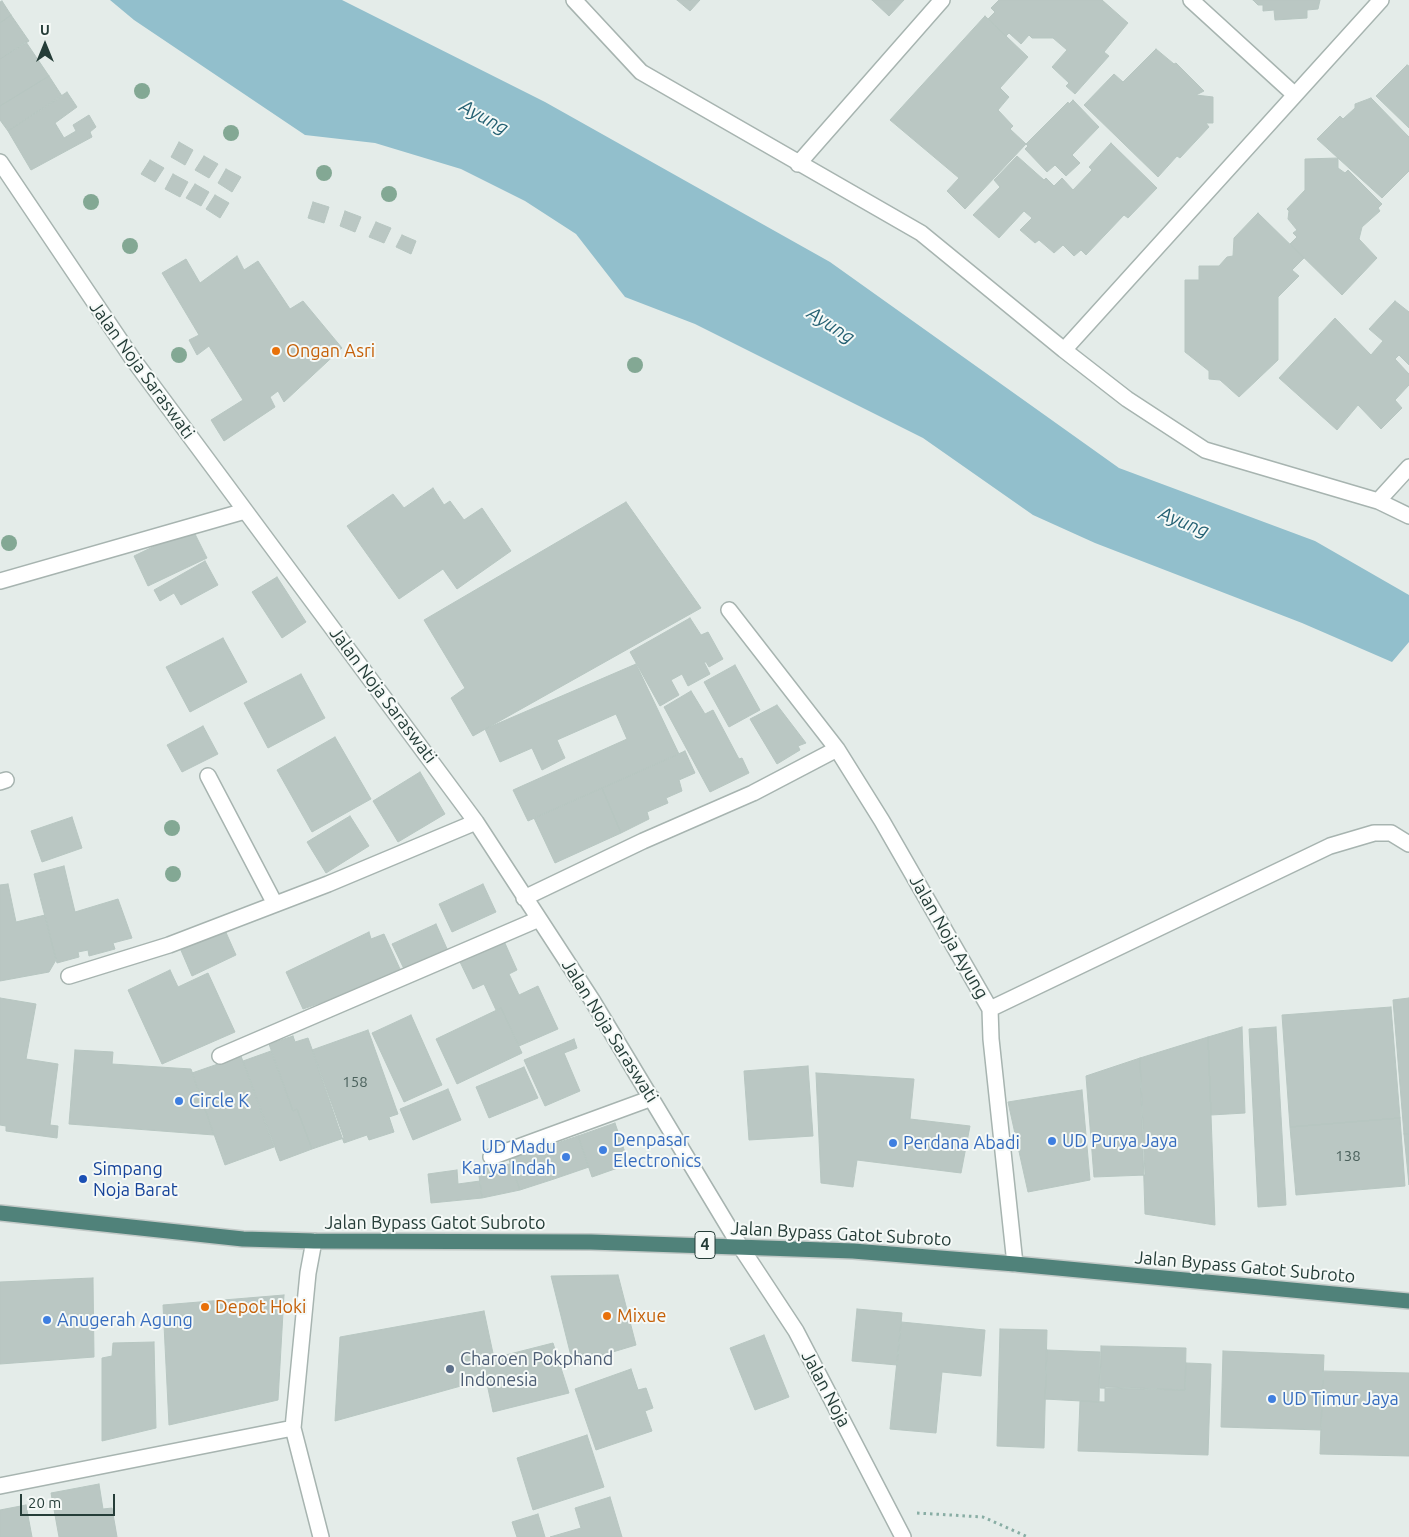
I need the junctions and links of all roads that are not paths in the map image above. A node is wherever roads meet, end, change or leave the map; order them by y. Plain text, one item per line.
1 (574, 0) edge
2 (942, 0) edge
3 (1191, 0) edge
4 (1381, 0) edge
5 (1295, 95) junction
6 (0, 162) edge
7 (798, 164) junction
8 (1064, 350) junction
9 (1409, 467) edge
10 (1378, 501) junction
11 (246, 511) junction
12 (1409, 516) edge
13 (0, 581) edge
14 (729, 610) dead end
15 (837, 749) junction
16 (208, 776) dead end
17 (476, 822) junction
18 (1409, 844) edge
19 (524, 898) junction
20 (275, 904) junction
21 (539, 919) junction
22 (70, 976) dead end
23 (990, 1009) junction
24 (220, 1056) dead end
25 (652, 1098) junction
26 (491, 1157) dead end
27 (0, 1213) edge
28 (314, 1241) junction
29 (740, 1246) junction
30 (1015, 1264) junction
31 (1409, 1301) edge
32 (293, 1428) junction
33 (0, 1486) edge
34 (321, 1537) edge
35 (903, 1537) edge

1 - 7 street
2 - 7 street
3 - 5 street
4 - 5 street
5 - 8 street
6 - 11 street, Jalan Noja Saraswati
7 - 8 street
8 - 10 street
9 - 10 street
10 - 12 street
11 - 13 street
11 - 17 street, Jalan Noja Saraswati
14 - 15 street, Jalan Noja Ayung
15 - 19 street
15 - 23 street, Jalan Noja Ayung
16 - 20 street
17 - 19 street, Jalan Noja Saraswati
17 - 20 street
18 - 23 street
19 - 21 street, Jalan Noja Saraswati
20 - 22 street
21 - 24 street
21 - 25 street, Jalan Noja Saraswati
23 - 30 street, Jalan Noja Ayung
25 - 26 street
25 - 29 street, Jalan Noja Saraswati
27 - 28 highway, Jalan Bypass Gatot Subroto / 4
28 - 29 highway, Jalan Bypass Gatot Subroto / 4
28 - 32 street
29 - 30 highway, Jalan Bypass Gatot Subroto / 4
29 - 35 street, Jalan Noja
30 - 31 highway, Jalan Bypass Gatot Subroto / 4
32 - 33 street
32 - 34 street

